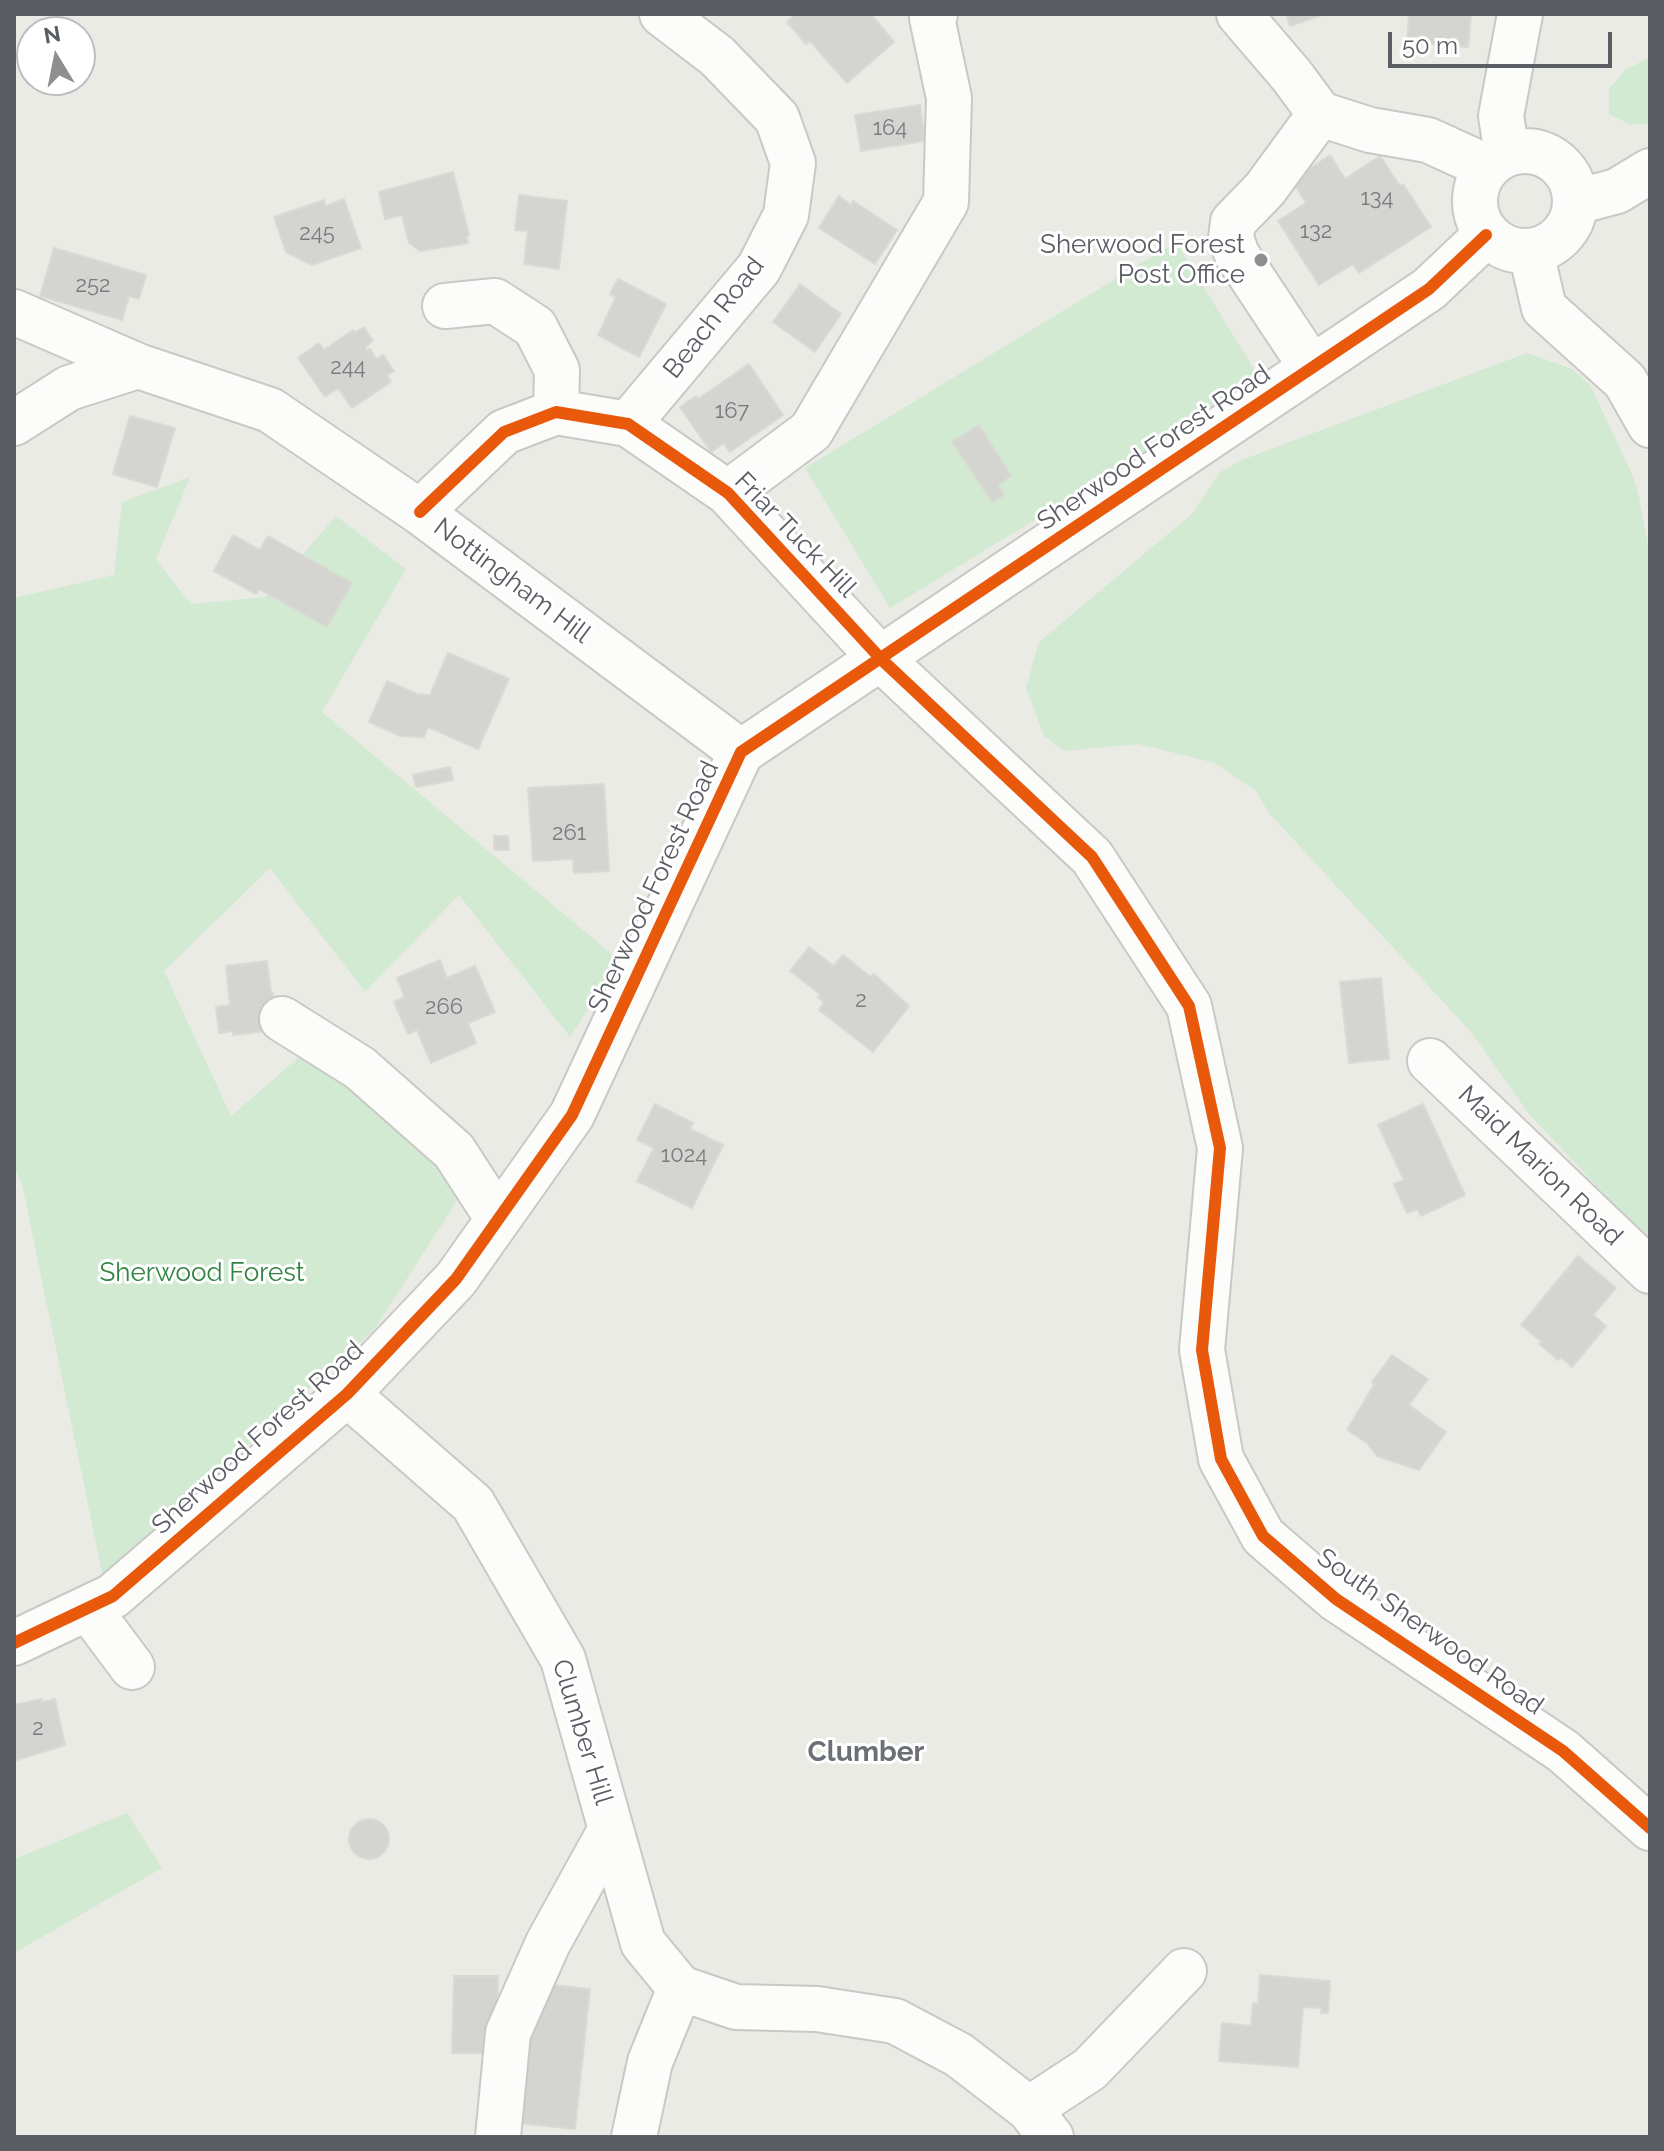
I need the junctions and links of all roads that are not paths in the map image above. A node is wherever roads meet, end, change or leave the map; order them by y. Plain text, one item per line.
1 (662, 14) edge
2 (1239, 14) edge
3 (1520, 14) edge
4 (932, 15) edge
5 (1320, 114) junction
6 (1497, 161) junction
7 (1650, 171) edge
8 (1576, 202) junction
9 (1486, 235) junction
10 (1531, 252) junction
11 (445, 306) dead end
12 (14, 312) edge
13 (138, 366) junction
14 (1312, 368) junction
15 (556, 412) junction
16 (14, 423) edge
17 (628, 424) junction
18 (1650, 425) edge
19 (728, 493) junction
20 (420, 512) junction
21 (881, 659) junction
22 (741, 752) junction
23 (282, 1019) dead end
24 (1430, 1061) dead end
25 (498, 1219) junction
26 (1650, 1271) edge
27 (347, 1394) junction
28 (88, 1608) junction
29 (14, 1643) edge
30 (132, 1667) dead end
31 (1650, 1828) edge
32 (611, 1829) junction
33 (1184, 1971) dead end
34 (680, 1988) junction
35 (1040, 2123) edge
36 (498, 2137) edge
37 (634, 2137) edge

1 - 17 street, Beach Road
2 - 5 street
3 - 6 street
4 - 19 street, Friar Tuck Hill
5 - 6 street
5 - 14 street
6 - 8 street
6 - 9 street
7 - 8 street
8 - 10 street
9 - 10 street
9 - 14 street, Sherwood Forest Road
10 - 18 street
11 - 15 street
12 - 13 street, Nottingham Hill
13 - 16 street
13 - 20 street, Nottingham Hill
14 - 21 street, Sherwood Forest Road
15 - 17 street
15 - 20 street
17 - 19 street, Friar Tuck Hill
19 - 21 street, Friar Tuck Hill
20 - 22 street, Nottingham Hill
21 - 22 street, Sherwood Forest Road
21 - 31 street, South Sherwood Road
22 - 25 street, Sherwood Forest Road
23 - 25 street
24 - 26 street, Maid Marion Road
25 - 27 street, Sherwood Forest Road
27 - 28 street, Sherwood Forest Road
27 - 32 street, Clumber Hill
28 - 29 street, Sherwood Forest Road
28 - 30 street
32 - 34 street, Clumber Hill
32 - 36 street
33 - 35 street
34 - 35 street
34 - 37 street

